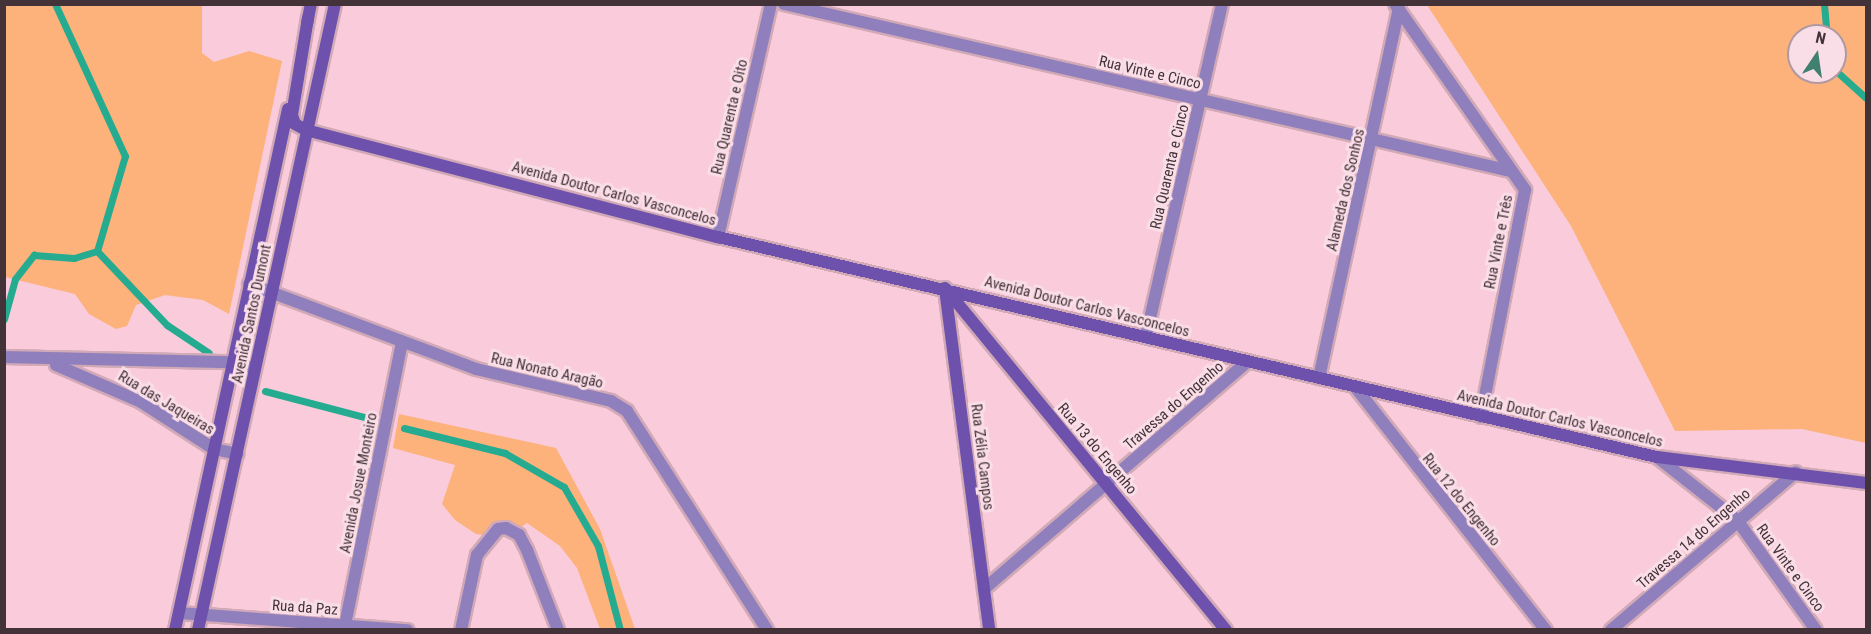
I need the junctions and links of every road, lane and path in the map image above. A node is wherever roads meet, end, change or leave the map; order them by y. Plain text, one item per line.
1 (311, 4) edge
2 (335, 4) edge
3 (771, 4) edge
4 (784, 4) edge
5 (1222, 4) edge
6 (1397, 7) edge
7 (308, 18) junction
8 (1201, 100) junction
9 (306, 130) junction
10 (1373, 139) junction
11 (1510, 171) junction
12 (718, 237) junction
13 (249, 284) junction
14 (945, 288) junction
15 (272, 289) junction
16 (1146, 336) junction
17 (402, 342) junction
18 (4, 357) edge
19 (46, 362) junction
20 (232, 362) junction
21 (1247, 362) junction
22 (255, 368) junction
23 (1319, 378) junction
24 (1356, 387) junction
25 (1481, 417) junction
26 (213, 449) junction
27 (237, 454) junction
28 (1657, 457) junction
29 (1796, 472) junction
30 (1866, 483) edge
31 (1107, 485) junction
32 (1737, 520) junction
33 (984, 589) junction
34 (179, 613) junction
35 (201, 615) junction
36 (345, 627) edge
37 (175, 630) edge
38 (198, 630) edge
39 (407, 630) edge
40 (461, 630) edge
41 (558, 630) edge
42 (767, 630) edge
43 (989, 630) edge
44 (1226, 630) edge
45 (1546, 630) edge
46 (1611, 630) edge
47 (1816, 630) edge

1 - 7 main road, Avenida Santos Dumont
2 - 9 main road, Avenida Santos Dumont
3 - 12 street, Rua Quarenta e Oito
4 - 8 street, Rua Vinte e Cinco
5 - 8 street, Rua Quarenta e Cinco
6 - 10 street, Alameda dos Sonhos
6 - 11 street, Rua Vinte e Três
7 - 9 main road
7 - 13 main road, Avenida Santos Dumont
8 - 10 street, Rua Vinte e Cinco
8 - 16 street, Rua Quarenta e Cinco
9 - 12 main road, Avenida Doutor Carlos Vasconcelos
9 - 15 main road, Avenida Santos Dumont
10 - 11 street, Rua Vinte e Cinco
10 - 23 street, Alameda dos Sonhos
11 - 25 street, Rua Vinte e Três
12 - 14 main road, Avenida Doutor Carlos Vasconcelos
13 - 15 street, Rua Nonato Aragão
13 - 20 main road, Avenida Santos Dumont
14 - 16 main road, Avenida Doutor Carlos Vasconcelos
14 - 31 main road, Rua 13 do Engenho
14 - 33 main road, Rua Zélia Campos
15 - 17 street, Rua Nonato Aragão
15 - 22 main road, Avenida Santos Dumont
16 - 21 main road, Avenida Doutor Carlos Vasconcelos
17 - 36 street, Avenida Josue Monteiro
17 - 42 street, Rua Nonato Aragão
18 - 19 street, Rua das Jaqueiras
19 - 20 street, Rua das Jaqueiras
19 - 26 street, Rua das Jaqueiras
20 - 22 street, Rua das Jaqueiras
20 - 26 main road, Avenida Santos Dumont
21 - 23 main road, Avenida Doutor Carlos Vasconcelos
21 - 31 street, Travessa do Engenho
22 - 27 main road, Avenida Santos Dumont
23 - 24 main road, Avenida Doutor Carlos Vasconcelos
24 - 25 main road, Avenida Doutor Carlos Vasconcelos
24 - 45 street, Rua 12 do Engenho
25 - 28 main road, Avenida Doutor Carlos Vasconcelos
26 - 27 street, Rua das Jaqueiras
26 - 34 main road, Avenida Santos Dumont
27 - 35 main road, Avenida Santos Dumont
28 - 29 main road, Avenida Doutor Carlos Vasconcelos
28 - 32 street, Rua Vinte e Cinco
29 - 30 main road, Avenida Doutor Carlos Vasconcelos
29 - 32 street, Travessa 14 do Engenho
31 - 33 street, Travessa do Engenho
31 - 44 main road, Rua 13 do Engenho
32 - 46 street, Travessa 14 do Engenho
32 - 47 street, Rua Vinte e Cinco
33 - 43 main road, Rua Zélia Campos
34 - 35 street, Rua da Paz
34 - 37 main road, Avenida Santos Dumont
35 - 36 street, Rua da Paz
35 - 38 main road, Avenida Santos Dumont
36 - 39 street, Rua da Paz
40 - 41 street

